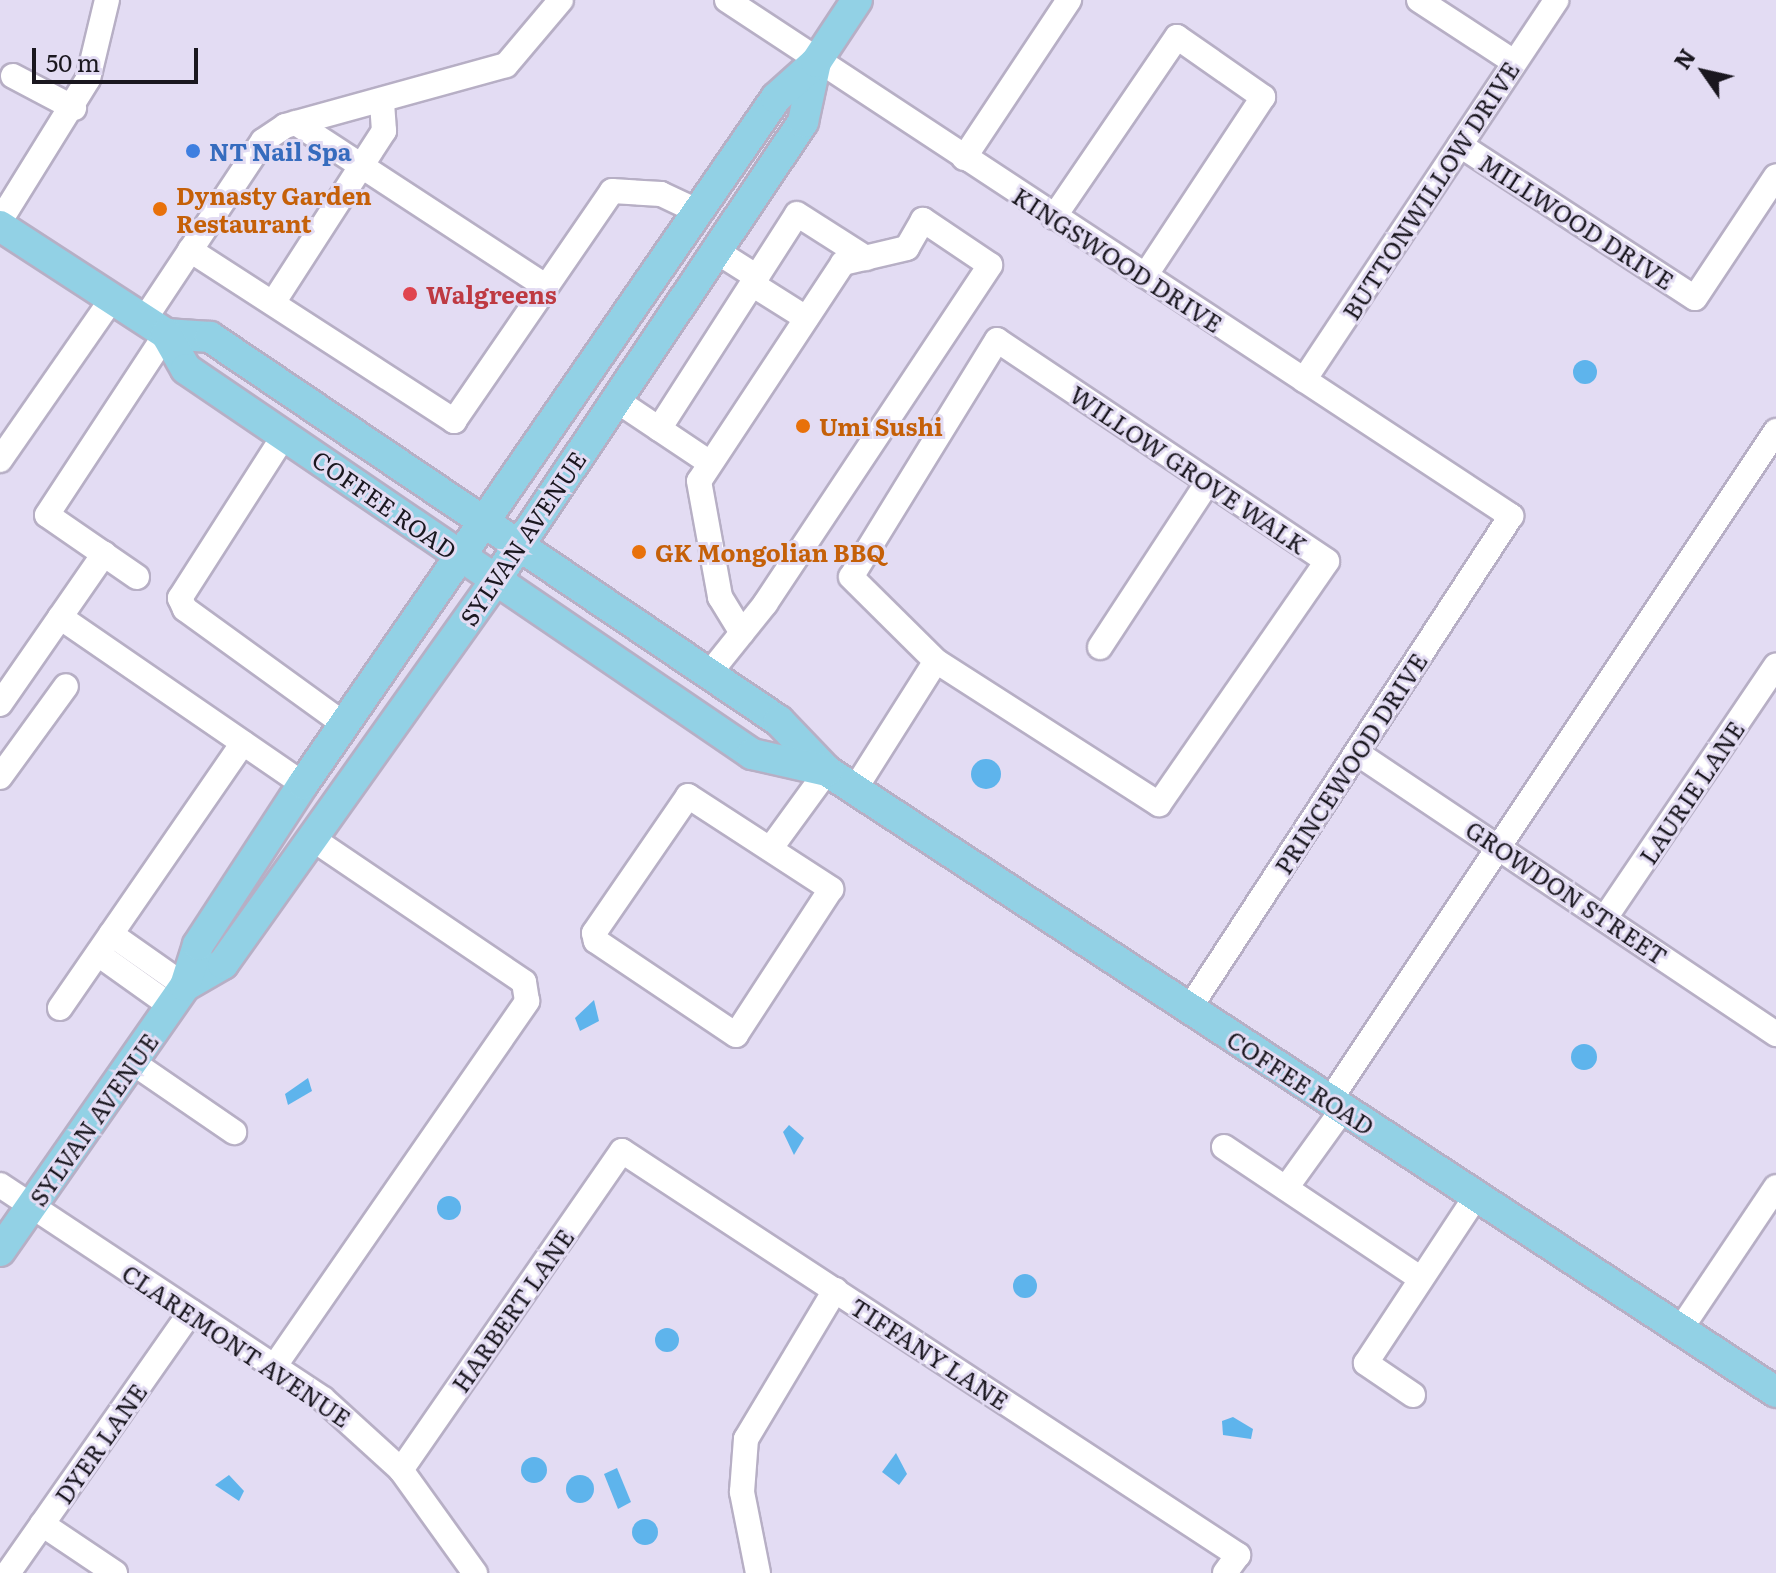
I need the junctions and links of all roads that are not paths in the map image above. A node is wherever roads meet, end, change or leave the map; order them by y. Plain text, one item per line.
1 (107, 0) edge
2 (561, 0) edge
3 (727, 0) edge
4 (857, 0) edge
5 (1069, 0) edge
6 (1419, 0) edge
7 (1556, 0) edge
8 (816, 62) junction
9 (1514, 62) junction
10 (13, 76) dead end
11 (382, 102) junction
12 (74, 108) junction
13 (296, 123) junction
14 (1460, 145) junction
15 (964, 158) junction
16 (362, 165) junction
17 (1776, 176) edge
18 (699, 212) junction
19 (1054, 217) junction
20 (0, 223) edge
21 (190, 250) junction
22 (716, 251) junction
23 (866, 258) junction
24 (1145, 276) junction
25 (754, 281) junction
26 (544, 285) junction
27 (111, 300) junction
28 (273, 303) junction
29 (806, 318) junction
30 (155, 327) junction
31 (1304, 380) junction
32 (616, 400) junction
33 (659, 429) junction
34 (1776, 431) edge
35 (285, 434) junction
36 (0, 460) edge
37 (710, 463) junction
38 (1208, 482) junction
39 (1511, 516) joint
40 (486, 525) junction
41 (518, 545) junction
42 (104, 554) junction
43 (462, 558) junction
44 (137, 577) dead end
45 (495, 581) junction
46 (60, 617) junction
47 (742, 633) junction
48 (1100, 647) dead end
49 (936, 661) junction
50 (1776, 665) edge
51 (709, 674) junction
52 (66, 686) dead end
53 (0, 704) edge
54 (345, 725) junction
55 (243, 743) junction
56 (1357, 753) junction
57 (827, 771) junction
58 (0, 777) edge
59 (303, 784) junction
60 (855, 789) junction
61 (313, 839) junction
62 (773, 845) junction
63 (1499, 846) junction
64 (1605, 918) junction
65 (104, 944) junction
66 (178, 996) junction
67 (60, 1008) dead end
68 (1189, 1009) junction
69 (1776, 1034) edge
70 (132, 1062) junction
71 (1336, 1105) junction
72 (234, 1132) dead end
73 (1224, 1147) dead end
74 (622, 1151) joint
75 (0, 1185) edge
76 (1776, 1187) edge
77 (1286, 1188) junction
78 (1476, 1196) junction
79 (32, 1206) junction
80 (0, 1251) edge
81 (1421, 1279) junction
82 (835, 1290) junction
83 (191, 1312) junction
84 (1680, 1330) junction
85 (274, 1367) junction
86 (1776, 1392) edge
87 (1413, 1395) dead end
88 (401, 1470) junction
89 (42, 1524) junction
90 (1231, 1564) edge
91 (8, 1573) edge
92 (115, 1573) edge
93 (475, 1573) edge
94 (758, 1573) edge

1 - 12 street
2 - 11 street
3 - 8 street, KINGSWOOD DRIVE
4 - 8 main road, SYLVAN AVENUE
5 - 15 street
6 - 9 street
7 - 9 street, BUTTONWILLOW DRIVE
8 - 15 street, KINGSWOOD DRIVE
8 - 18 main road, SYLVAN AVENUE
8 - 22 main road, SYLVAN AVENUE
9 - 14 street, BUTTONWILLOW DRIVE
10 - 12 street
11 - 13 street
11 - 16 street
12 - 20 street
13 - 16 street
13 - 21 street
14 - 17 street, MILLWOOD DRIVE
14 - 31 street, BUTTONWILLOW DRIVE
15 - 19 street, KINGSWOOD DRIVE
16 - 26 street
16 - 28 street
18 - 26 street
18 - 40 main road, SYLVAN AVENUE
19 - 24 street, KINGSWOOD DRIVE
19 - 24 street
20 - 27 main road, COFFEE ROAD
21 - 28 street
21 - 30 street
22 - 25 street
22 - 32 main road, SYLVAN AVENUE
23 - 25 street
23 - 29 street
23 - 47 street
24 - 31 street, KINGSWOOD DRIVE
25 - 29 street
25 - 33 street
26 - 28 street
27 - 30 main road, COFFEE ROAD
27 - 36 street
29 - 37 street
30 - 35 main road, COFFEE ROAD
30 - 40 main road, COFFEE ROAD
30 - 42 street
31 - 39 street, KINGSWOOD DRIVE
32 - 33 street
32 - 41 main road, SYLVAN AVENUE
33 - 37 street
34 - 63 street
35 - 43 main road, COFFEE ROAD
35 - 54 street
37 - 47 street
38 - 48 street
38 - 49 street, WILLOW GROVE WALK
38 - 49 street, WILLOW GROVE WALK
39 - 56 street, PRINCEWOOD DRIVE
40 - 41 main road, COFFEE ROAD
40 - 43 main road, SYLVAN AVENUE
41 - 45 main road, SYLVAN AVENUE
41 - 51 main road, COFFEE ROAD
42 - 44 street
42 - 46 street
43 - 45 main road, COFFEE ROAD
43 - 54 main road, SYLVAN AVENUE
45 - 57 main road, COFFEE ROAD
45 - 61 main road, SYLVAN AVENUE
46 - 53 street
46 - 55 street
47 - 51 street
49 - 60 street
50 - 64 street, LAURIE LANE
51 - 57 main road, COFFEE ROAD
52 - 58 street
54 - 59 main road, SYLVAN AVENUE
55 - 59 street
55 - 65 street
56 - 63 street, GROWDON STREET
56 - 68 street, PRINCEWOOD DRIVE
57 - 60 main road, COFFEE ROAD
57 - 62 street
59 - 66 main road, SYLVAN AVENUE
60 - 68 main road, COFFEE ROAD
61 - 66 main road, SYLVAN AVENUE
61 - 85 street
62 - 62 street
63 - 64 street, GROWDON STREET
63 - 71 street
64 - 69 street, GROWDON STREET
65 - 66 street
65 - 67 street
66 - 70 main road, SYLVAN AVENUE
68 - 71 main road, COFFEE ROAD
70 - 72 street
70 - 79 main road, SYLVAN AVENUE
71 - 77 street
71 - 78 main road, COFFEE ROAD
73 - 77 street
74 - 82 street, TIFFANY LANE
74 - 88 street, HARBERT LANE
75 - 79 street, CLAREMONT AVENUE
76 - 84 street
77 - 81 street
78 - 81 street
78 - 84 main road, COFFEE ROAD
79 - 80 main road, SYLVAN AVENUE
79 - 83 street, CLAREMONT AVENUE
81 - 87 street
82 - 90 street, TIFFANY LANE
82 - 94 street
83 - 85 street, CLAREMONT AVENUE
83 - 89 street, DYER LANE
84 - 86 main road, COFFEE ROAD
85 - 88 street, CLAREMONT AVENUE
88 - 93 street, CLAREMONT AVENUE
89 - 91 street, DYER LANE
89 - 92 street

